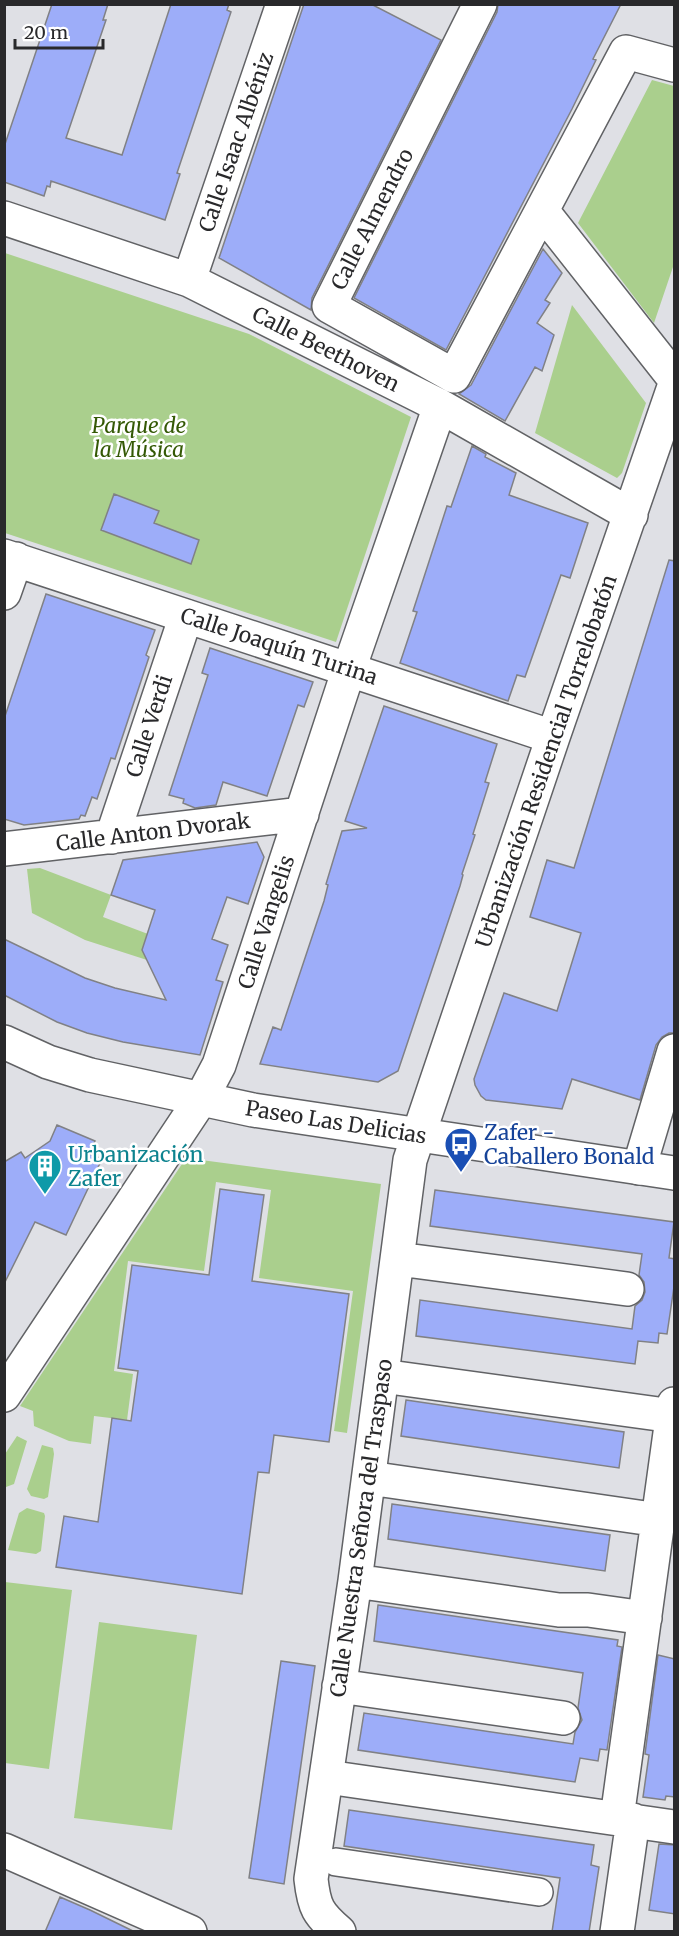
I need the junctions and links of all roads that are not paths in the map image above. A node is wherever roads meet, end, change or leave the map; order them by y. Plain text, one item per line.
1 (283, 4) edge
2 (480, 4) edge
3 (675, 65) edge
4 (543, 212) junction
5 (4, 218) edge
6 (189, 280) junction
7 (675, 378) edge
8 (675, 387) edge
9 (440, 406) junction
10 (668, 426) edge
11 (631, 515) junction
12 (10, 557) edge
13 (4, 593) edge
14 (186, 616) junction
15 (350, 669) junction
16 (553, 737) junction
17 (302, 814) junction
18 (112, 837) junction
19 (4, 849) edge
20 (4, 1042) edge
21 (675, 1051) edge
22 (201, 1099) junction
23 (417, 1135) junction
24 (639, 1168) junction
25 (675, 1173) edge
26 (398, 1259) junction
27 (627, 1290) dead end
28 (382, 1376) junction
29 (4, 1395) edge
30 (674, 1410) edge
31 (369, 1478) junction
32 (659, 1520) junction
33 (355, 1581) junction
34 (645, 1618) junction
35 (339, 1686) junction
36 (563, 1718) dead end
37 (327, 1777) junction
38 (625, 1819) junction
39 (675, 1827) edge
40 (4, 1850) edge
41 (336, 1862) dead end
42 (539, 1892) dead end
43 (323, 1928) edge
44 (190, 1932) edge
45 (617, 1932) edge

1 - 6 street, Calle Isaac Albéniz
2 - 4 street, Calle Almendro
3 - 4 street
4 - 7 street
5 - 6 street, Calle Beethoven
6 - 9 street, Calle Beethoven
8 - 10 street, Urbanización Residencial Torrelobatón
9 - 11 street, Calle Beethoven
9 - 15 street, Calle Vangelis
10 - 11 street, Urbanización Residencial Torrelobatón
11 - 16 street, Urbanización Residencial Torrelobatón
12 - 13 street
12 - 14 street, Calle Joaquín Turina
14 - 15 street, Calle Joaquín Turina
14 - 18 street, Calle Verdi
15 - 16 street, Calle Joaquín Turina
15 - 17 street, Calle Vangelis
16 - 23 street, Urbanización Residencial Torrelobatón
17 - 18 street, Calle Anton Dvorak
17 - 22 street, Calle Vangelis
18 - 19 street, Calle Anton Dvorak
20 - 22 street, Paseo Las Delicias
21 - 24 street
22 - 23 street, Paseo Las Delicias
22 - 29 street, Calle Vangelis
23 - 24 street, Paseo Las Delicias
23 - 26 street, Calle Nuestra Señora del Traspaso
24 - 25 street, Paseo Las Delicias
26 - 27 street
26 - 28 street, Calle Nuestra Señora del Traspaso
28 - 30 street
28 - 31 street, Calle Nuestra Señora del Traspaso
30 - 32 street
31 - 32 street
31 - 33 street, Calle Nuestra Señora del Traspaso
32 - 34 street
33 - 34 street
33 - 35 street, Calle Nuestra Señora del Traspaso
34 - 38 street
35 - 36 street
35 - 37 street, Calle Nuestra Señora del Traspaso
37 - 38 street
37 - 43 street, Calle Nuestra Señora del Traspaso
38 - 39 street
38 - 45 street
40 - 44 street
41 - 42 street

